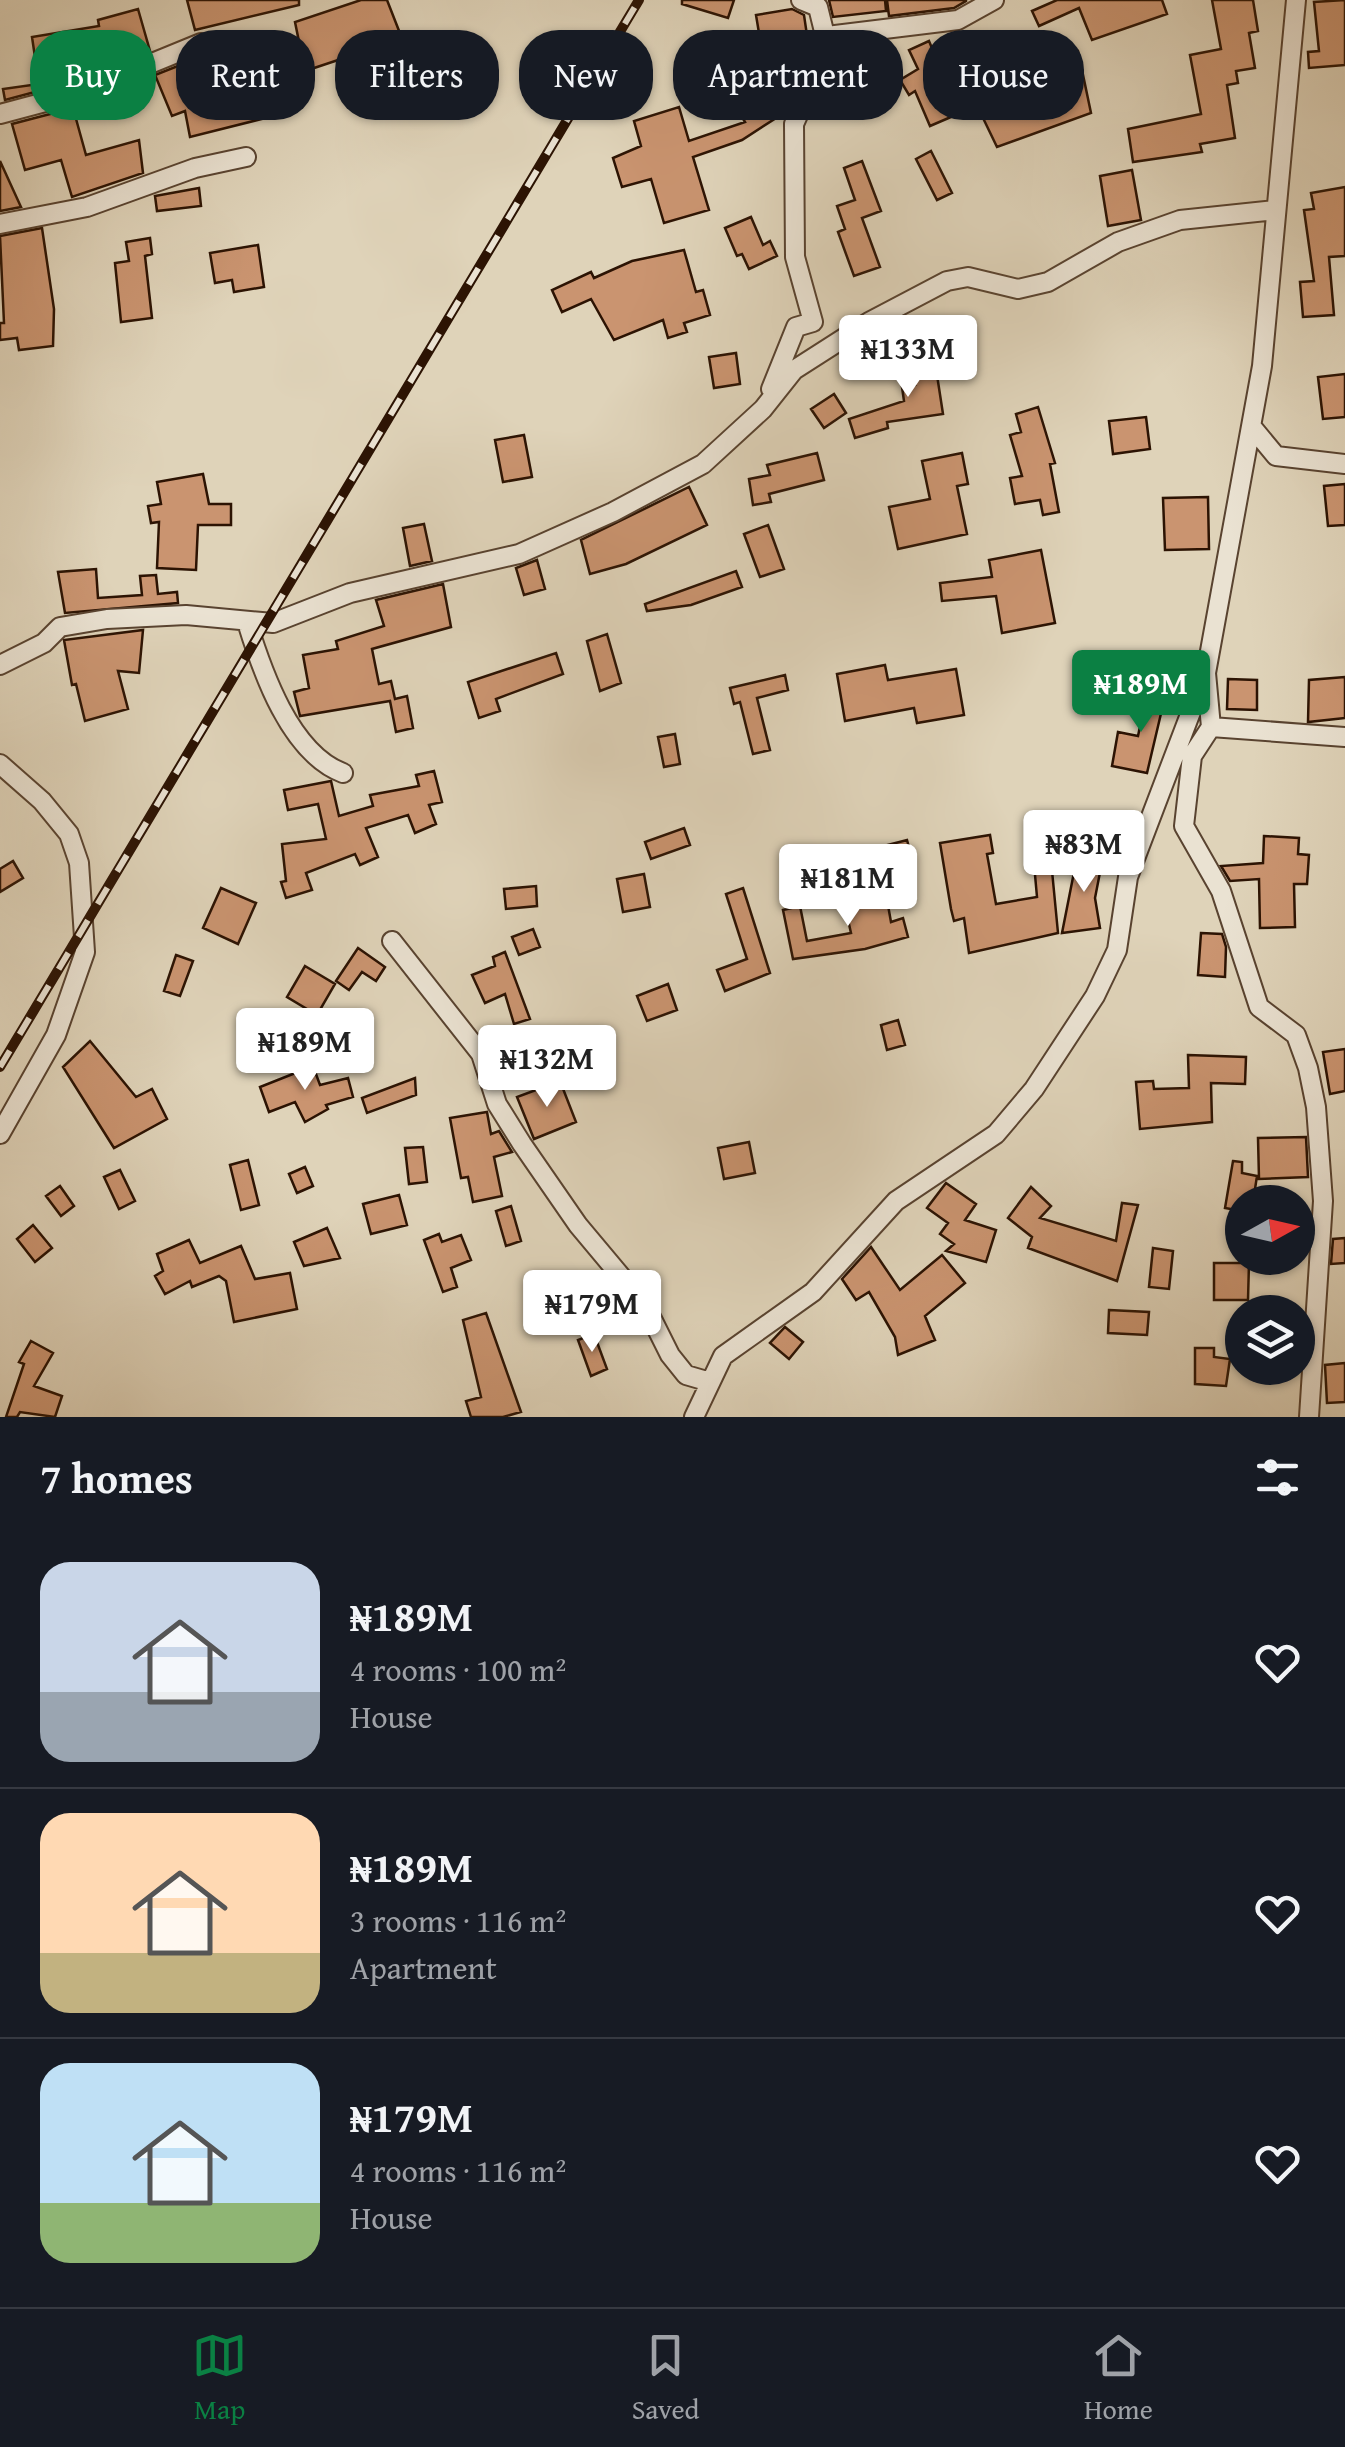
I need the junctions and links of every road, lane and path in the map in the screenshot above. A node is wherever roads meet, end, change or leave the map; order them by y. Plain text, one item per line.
1 (801, 0) edge
2 (994, 0) edge
3 (1296, 0) edge
4 (825, 30) edge
5 (876, 30) edge
6 (176, 53) edge
7 (0, 114) edge
8 (796, 120) edge
9 (246, 157) dead end
10 (1276, 210) junction
11 (0, 224) edge
12 (764, 408) junction
13 (1252, 427) junction
14 (1345, 464) edge
15 (247, 622) junction
16 (0, 665) edge
17 (1206, 673) junction
18 (1211, 728) junction
19 (1345, 737) edge
20 (0, 764) edge
21 (343, 773) dead end
22 (392, 942) dead end
23 (0, 1134) edge
24 (710, 1382) junction
25 (695, 1416) edge
26 (1309, 1417) edge

1 - 4 street
2 - 5 street
3 - 10 street
6 - 7 street
8 - 12 street
9 - 11 street
10 - 12 street
10 - 13 street
12 - 15 street
13 - 14 street
13 - 17 street
15 - 16 street
15 - 21 street
17 - 18 street
17 - 24 street
18 - 19 street
18 - 26 street
20 - 23 street
22 - 24 street
24 - 25 street

